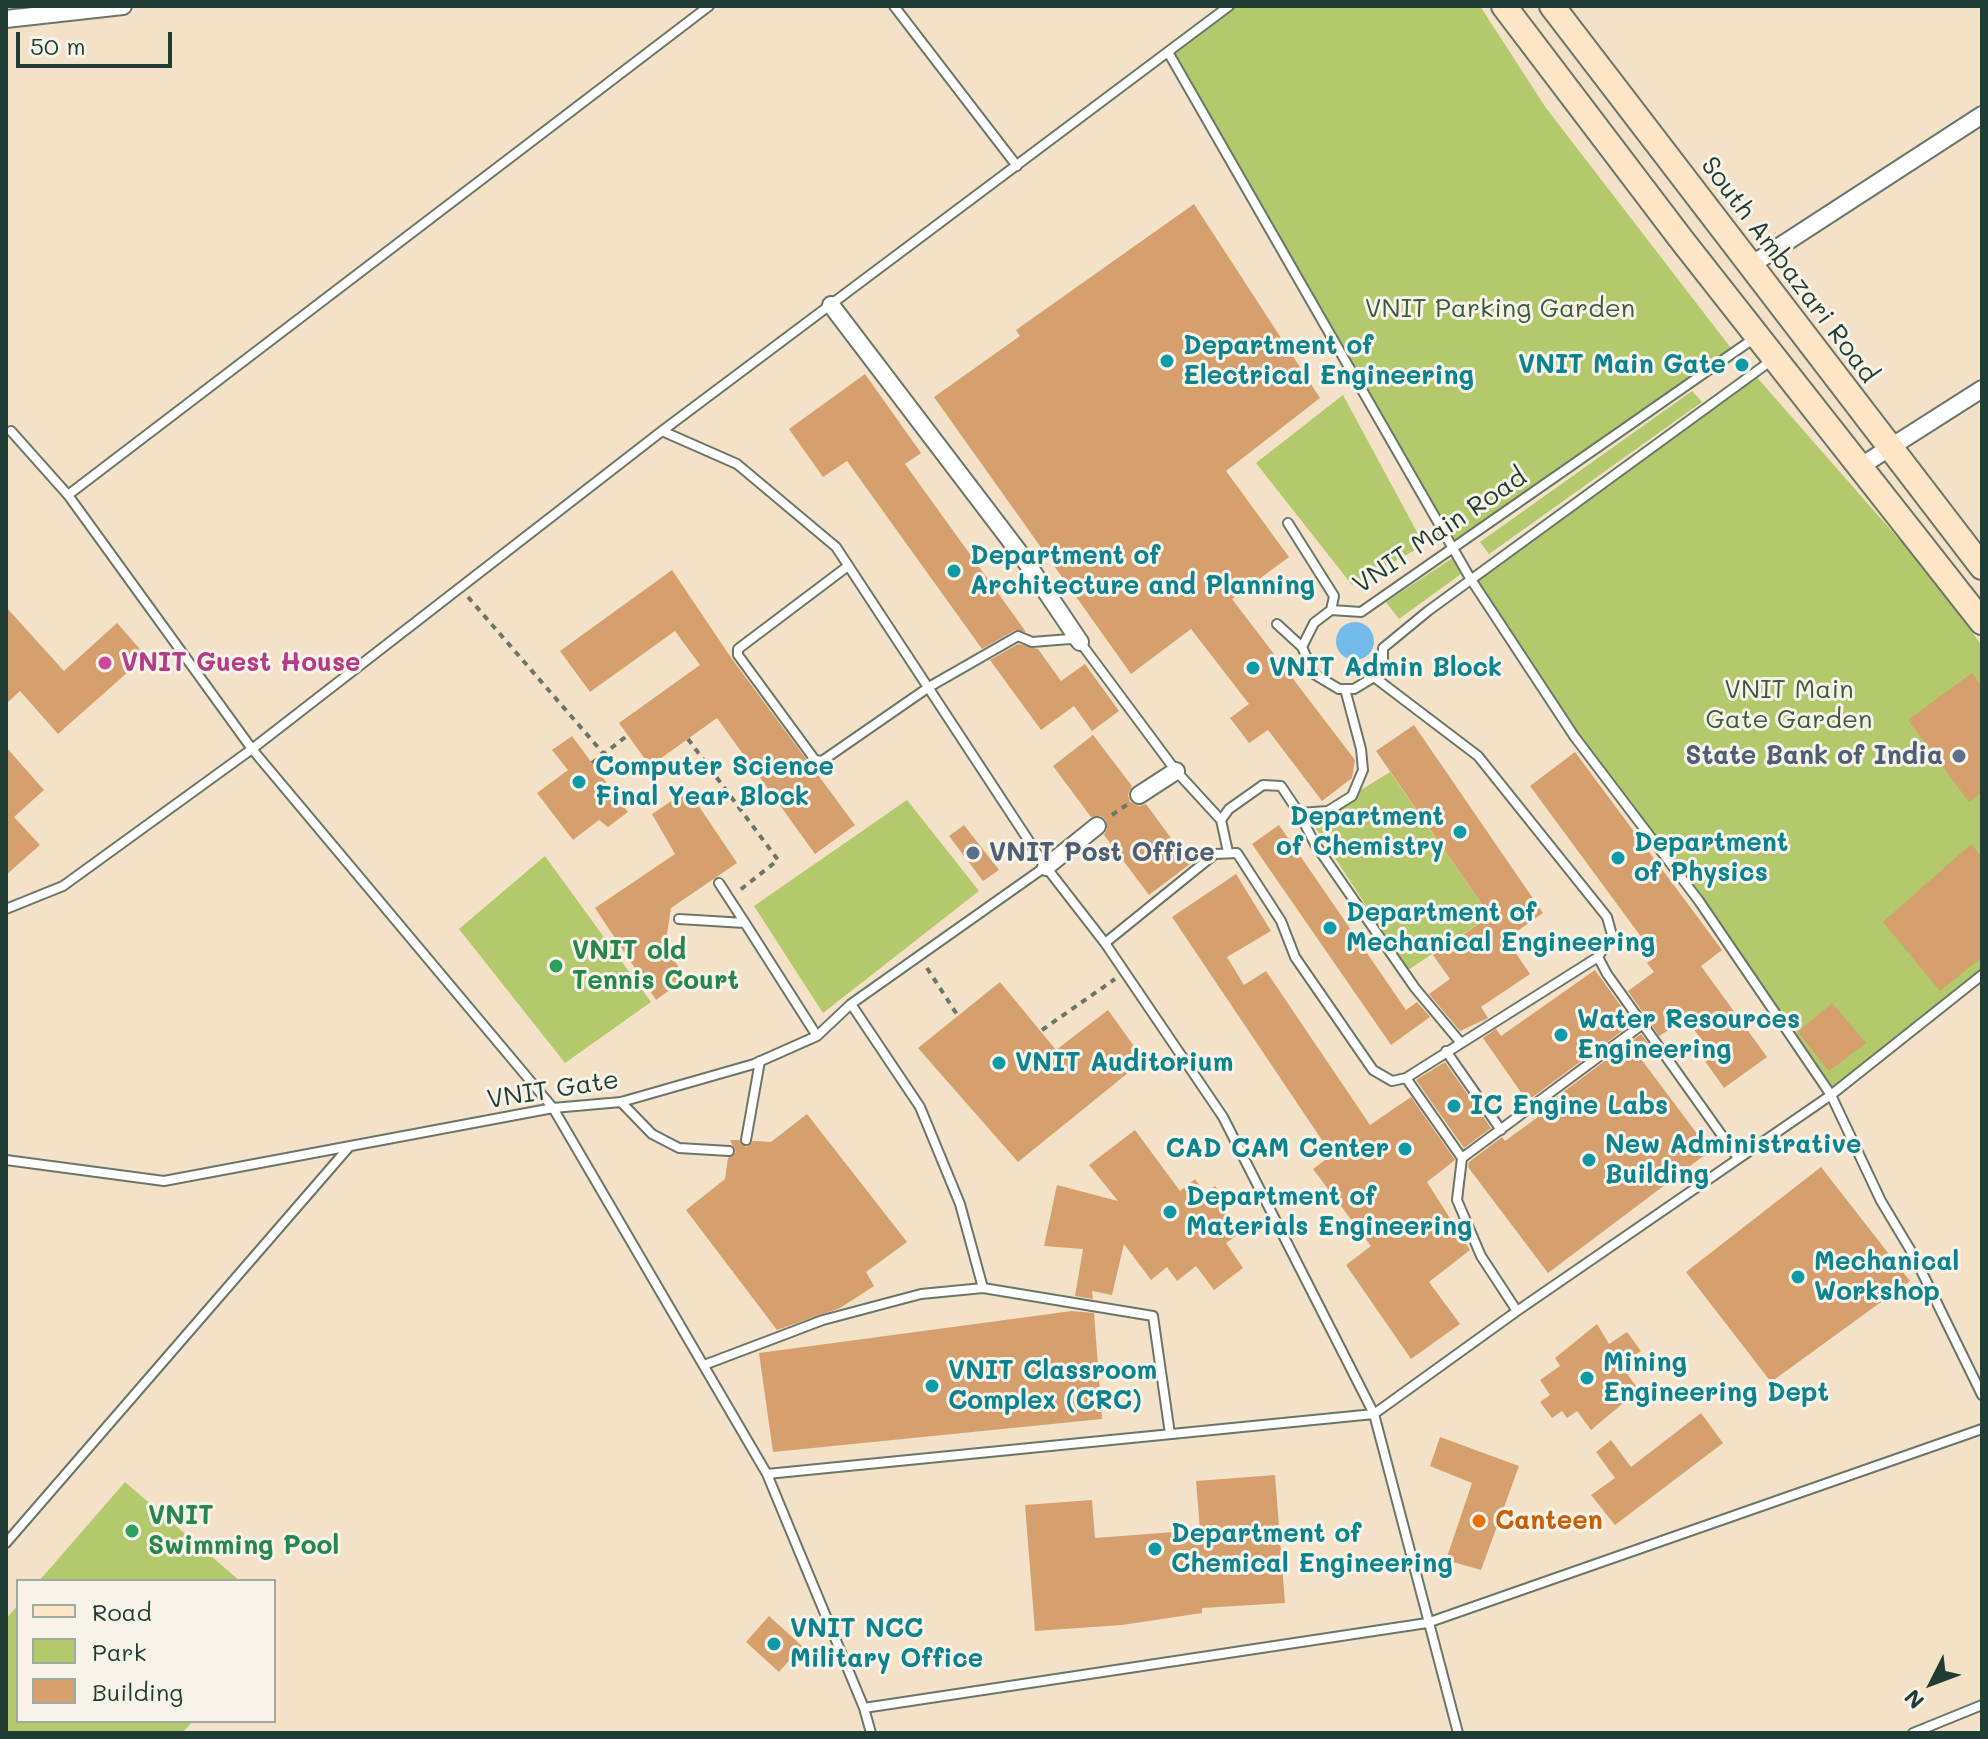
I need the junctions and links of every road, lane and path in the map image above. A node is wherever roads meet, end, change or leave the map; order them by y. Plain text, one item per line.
1 (123, 6) edge
2 (709, 6) edge
3 (894, 6) edge
4 (1229, 6) edge
5 (1504, 6) edge
6 (1553, 6) edge
7 (86, 8) edge
8 (6, 19) edge
9 (1168, 52) junction
10 (1982, 115) edge
11 (1017, 166) junction
12 (1751, 265) junction
13 (831, 305) junction
14 (1758, 336) junction
15 (1776, 358) junction
16 (1982, 389) edge
17 (11, 431) dead end
18 (662, 431) junction
19 (1890, 448) junction
20 (1861, 466) junction
21 (68, 495) junction
22 (1288, 523) dead end
23 (1454, 550) junction
24 (848, 566) junction
25 (1982, 567) edge
26 (1470, 578) junction
27 (460, 588) junction
28 (1331, 610) junction
29 (1982, 622) edge
30 (1277, 624) dead end
31 (1080, 642) junction
32 (1302, 647) junction
33 (1374, 677) junction
34 (929, 687) junction
35 (1345, 689) junction
36 (628, 735) dead end
37 (688, 739) dead end
38 (252, 749) junction
39 (603, 753) junction
40 (592, 763) dead end
41 (1176, 771) junction
42 (1139, 795) joint
43 (1299, 813) junction
44 (1221, 820) junction
45 (1097, 826) joint
46 (1228, 852) junction
47 (1046, 867) junction
48 (719, 883) dead end
49 (729, 899) junction
50 (6, 909) edge
51 (679, 919) dead end
52 (745, 923) junction
53 (1105, 943) junction
54 (919, 956) junction
55 (1598, 957) junction
56 (1125, 973) junction
57 (1982, 975) edge
58 (851, 1004) junction
59 (958, 1016) dead end
60 (1643, 1024) junction
61 (1042, 1030) dead end
62 (817, 1036) junction
63 (1461, 1043) junction
64 (1446, 1051) junction
65 (760, 1061) junction
66 (1406, 1078) junction
67 (1831, 1095) junction
68 (621, 1102) junction
69 (553, 1108) junction
70 (1501, 1130) junction
71 (746, 1140) dead end
72 (349, 1146) junction
73 (729, 1151) dead end
74 (1462, 1158) junction
75 (1738, 1158) junction
76 (6, 1160) edge
77 (983, 1288) junction
78 (1517, 1311) junction
79 (704, 1365) junction
80 (1982, 1395) edge
81 (1374, 1414) junction
82 (1982, 1429) edge
83 (1170, 1434) junction
84 (767, 1474) junction
85 (6, 1543) edge
86 (1427, 1623) junction
87 (1982, 1705) edge
88 (864, 1708) junction
89 (871, 1733) edge
90 (1458, 1733) edge
91 (1913, 1733) edge

1 - 7 street
2 - 21 lane
3 - 11 lane
4 - 9 lane
5 - 14 main road
6 - 12 main road, South Ambazari Road
7 - 8 street
9 - 11 lane
9 - 23 lane
10 - 12 street
11 - 13 lane
12 - 19 main road, South Ambazari Road
13 - 18 lane
13 - 31 street
14 - 15 main road
14 - 23 lane, VNIT Main Road
15 - 20 main road
15 - 26 lane, VNIT Main Road
16 - 19 street
17 - 21 lane
18 - 24 lane
18 - 27 lane
19 - 20 street
19 - 25 main road, South Ambazari Road
20 - 29 main road
21 - 38 lane
22 - 28 lane
23 - 26 lane
23 - 28 lane, VNIT Main Road
24 - 34 lane
24 - 34 lane
26 - 33 lane, VNIT Main Road
26 - 67 lane
27 - 38 lane
27 - 39 path
28 - 32 lane, VNIT Main Road
30 - 32 lane
31 - 34 lane
31 - 41 lane
32 - 35 lane
33 - 35 lane
33 - 55 lane
34 - 47 lane
35 - 43 lane
36 - 39 path
37 - 49 path
38 - 50 lane
38 - 69 lane
39 - 40 path
41 - 42 street
41 - 44 lane
42 - 45 path
43 - 44 lane
43 - 63 lane
44 - 46 lane
45 - 47 street
46 - 53 lane
46 - 66 lane
47 - 53 lane
47 - 54 lane, VNIT Gate
48 - 49 lane
49 - 52 lane
51 - 52 lane
52 - 62 lane
53 - 56 lane
54 - 58 lane, VNIT Gate
54 - 59 path
55 - 60 lane
55 - 63 lane
56 - 61 path
56 - 81 lane
57 - 67 lane
58 - 62 lane, VNIT Gate
58 - 77 lane
60 - 70 lane
60 - 75 lane
62 - 65 lane, VNIT Gate
63 - 64 lane
64 - 66 lane
64 - 70 lane
65 - 68 lane, VNIT Gate
65 - 71 lane
66 - 74 lane
67 - 75 lane
67 - 80 lane
68 - 69 lane, VNIT Gate
68 - 73 lane
69 - 72 lane, VNIT Gate
69 - 79 lane
70 - 74 lane
72 - 76 lane, VNIT Gate
72 - 85 lane
74 - 78 lane
75 - 78 lane
77 - 79 lane
77 - 83 lane
78 - 81 lane
79 - 84 lane
81 - 83 lane
81 - 86 lane
82 - 86 lane
83 - 84 lane
84 - 88 lane
86 - 88 lane
86 - 90 lane
87 - 91 lane
88 - 89 lane

